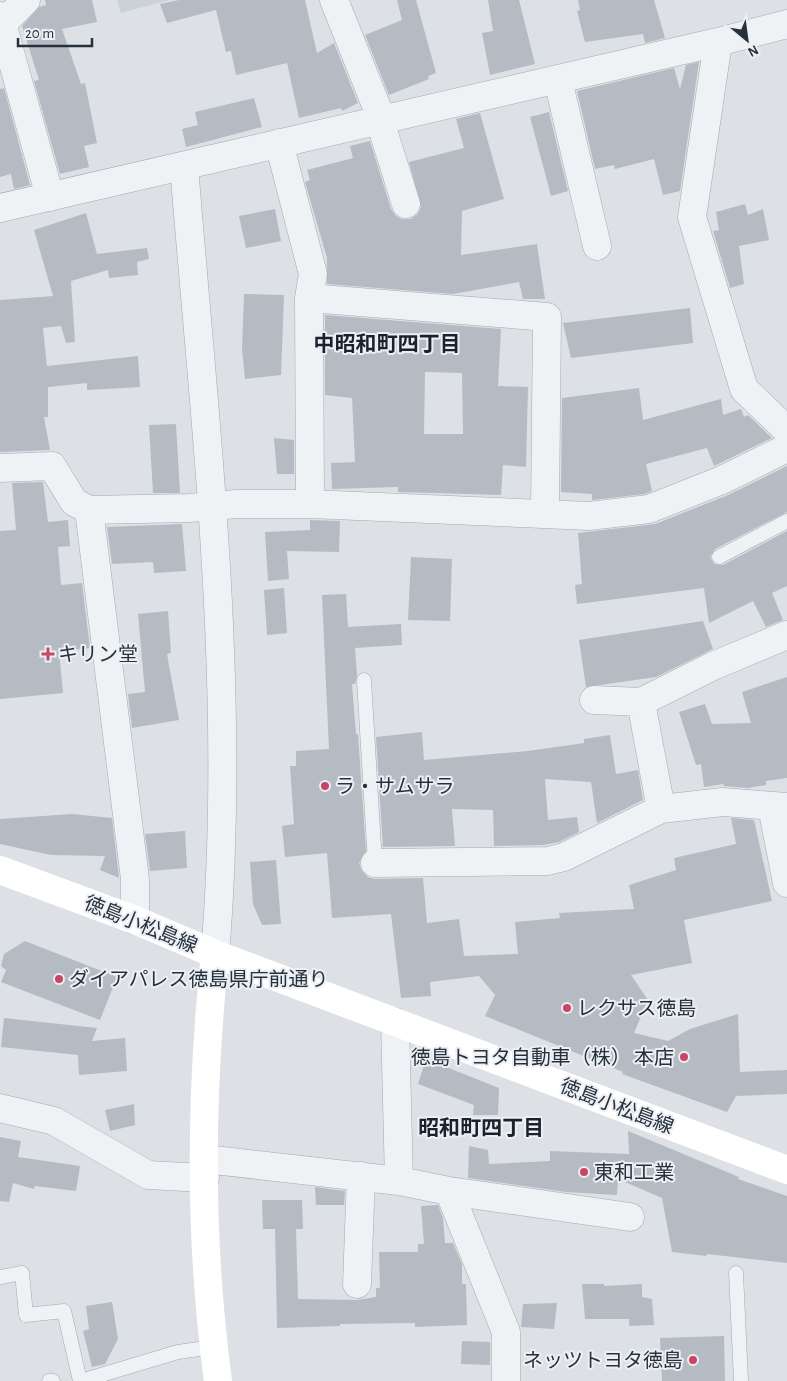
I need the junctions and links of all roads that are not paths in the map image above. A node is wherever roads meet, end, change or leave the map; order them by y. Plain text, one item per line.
1 (26, 0) edge
2 (334, 0) edge
3 (1, 20) edge
4 (787, 24) edge
5 (718, 42) junction
6 (558, 80) junction
7 (381, 121) junction
8 (279, 143) junction
9 (184, 166) junction
10 (50, 197) junction
11 (406, 204) dead end
12 (0, 208) edge
13 (597, 246) dead end
14 (309, 298) junction
15 (787, 430) edge
16 (787, 448) edge
17 (0, 468) edge
18 (310, 504) junction
19 (211, 506) junction
20 (89, 510) junction
21 (545, 513) junction
22 (787, 521) edge
23 (719, 557) dead end
24 (787, 634) edge
25 (364, 680) dead end
26 (594, 700) dead end
27 (640, 702) junction
28 (780, 807) edge
29 (661, 809) junction
30 (375, 863) joint
31 (0, 870) edge
32 (787, 883) edge
33 (135, 920) junction
34 (215, 954) junction
35 (395, 1022) junction
36 (0, 1108) edge
37 (205, 1168) junction
38 (787, 1170) edge
39 (361, 1176) junction
40 (399, 1181) junction
41 (449, 1192) junction
42 (630, 1218) dead end
43 (736, 1273) dead end
44 (0, 1277) edge
45 (357, 1284) dead end
46 (213, 1347) junction
47 (80, 1381) edge
48 (218, 1381) edge
49 (506, 1381) edge
50 (741, 1381) edge

1 - 3 street
2 - 7 street
3 - 10 street
4 - 5 street
5 - 6 street
5 - 15 street
6 - 7 street
6 - 13 street
7 - 8 street
7 - 11 street
8 - 9 street
8 - 14 street
9 - 10 street
9 - 19 street
10 - 12 street
14 - 18 street
14 - 21 street
16 - 21 street
17 - 20 street
18 - 19 street
18 - 21 street
19 - 20 street
19 - 34 street
20 - 33 street
22 - 23 lane
24 - 27 street
25 - 30 lane
26 - 27 street
27 - 29 street
28 - 29 street
28 - 32 street
29 - 30 street
31 - 33 main road, 徳島小松島線
33 - 34 main road, 徳島小松島線
34 - 35 main road, 徳島小松島線
34 - 37 main road
35 - 38 main road, 徳島小松島線
35 - 40 street
36 - 37 street
37 - 39 street
37 - 46 main road
39 - 40 street
39 - 45 street
40 - 41 street
41 - 42 street
41 - 49 street
43 - 50 lane
44 - 47 lane
46 - 47 lane
46 - 48 main road

